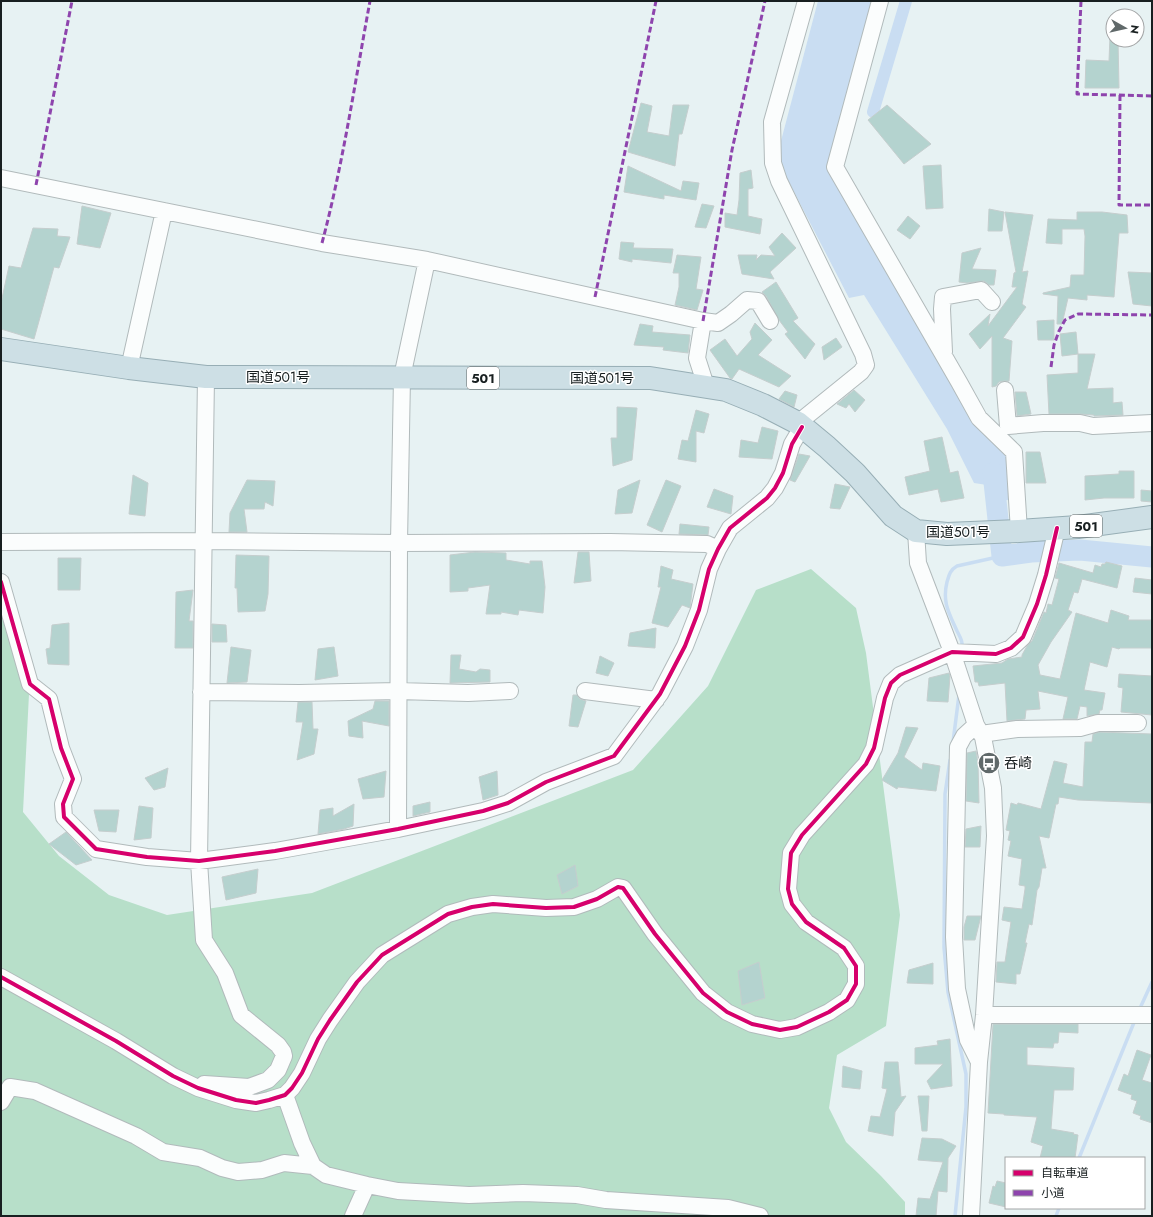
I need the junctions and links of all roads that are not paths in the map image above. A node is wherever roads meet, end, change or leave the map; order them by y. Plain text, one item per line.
1 (806, 1) edge
2 (880, 1) edge
3 (1, 178) edge
4 (164, 211) junction
5 (427, 260) junction
6 (992, 302) dead end
7 (703, 321) junction
8 (770, 321) dead end
9 (1, 349) edge
10 (944, 356) junction
11 (129, 368) junction
12 (206, 377) junction
13 (402, 377) junction
14 (706, 386) junction
15 (1005, 390) dead end
16 (1152, 423) edge
17 (800, 425) junction
18 (1008, 426) junction
19 (1014, 452) junction
20 (1152, 518) edge
21 (916, 531) junction
22 (1019, 531) junction
23 (1055, 536) junction
24 (202, 541) junction
25 (1, 542) edge
26 (399, 543) junction
27 (718, 549) junction
28 (1, 582) edge
29 (954, 655) junction
30 (398, 691) junction
31 (510, 691) dead end
32 (585, 691) dead end
33 (201, 692) junction
34 (656, 700) junction
35 (1138, 723) dead end
36 (979, 730) junction
37 (398, 829) junction
38 (199, 861) junction
39 (1, 977) edge
40 (984, 1015) junction
41 (1152, 1015) edge
42 (979, 1062) junction
43 (198, 1088) junction
44 (285, 1095) junction
45 (1, 1102) edge
46 (312, 1166) junction
47 (367, 1185) junction
48 (353, 1216) edge
49 (760, 1216) edge
50 (971, 1216) edge

1 - 17 street
2 - 10 street
3 - 4 street
4 - 5 street
4 - 11 street
5 - 7 street
5 - 13 street
6 - 10 street
7 - 8 street
7 - 14 street
9 - 11 highway, 国道501号 / 501
10 - 19 street
11 - 12 highway, 国道501号 / 501
12 - 13 highway, 国道501号 / 501
12 - 24 street
13 - 14 highway, 国道501号 / 501
13 - 26 street
14 - 17 highway, 国道501号 / 501
15 - 18 street
16 - 18 street
17 - 21 highway, 国道501号 / 501
17 - 27 street
18 - 19 street
19 - 22 street
20 - 23 highway, 国道501号 / 501
21 - 22 highway, 国道501号 / 501
21 - 29 street
22 - 23 highway, 国道501号 / 501
23 - 29 street
24 - 25 street
24 - 26 street
24 - 33 street
26 - 27 street
26 - 30 street
27 - 34 street
28 - 38 street
29 - 36 street
29 - 44 street
30 - 31 street
30 - 33 street
30 - 37 street
32 - 34 street
33 - 38 street
34 - 37 street
35 - 36 street
36 - 40 street
36 - 42 street
37 - 38 street
38 - 43 street
39 - 43 street
40 - 41 street
40 - 42 street
42 - 50 street
43 - 44 street
44 - 46 street
45 - 46 street
46 - 47 street
47 - 48 street
47 - 49 street

